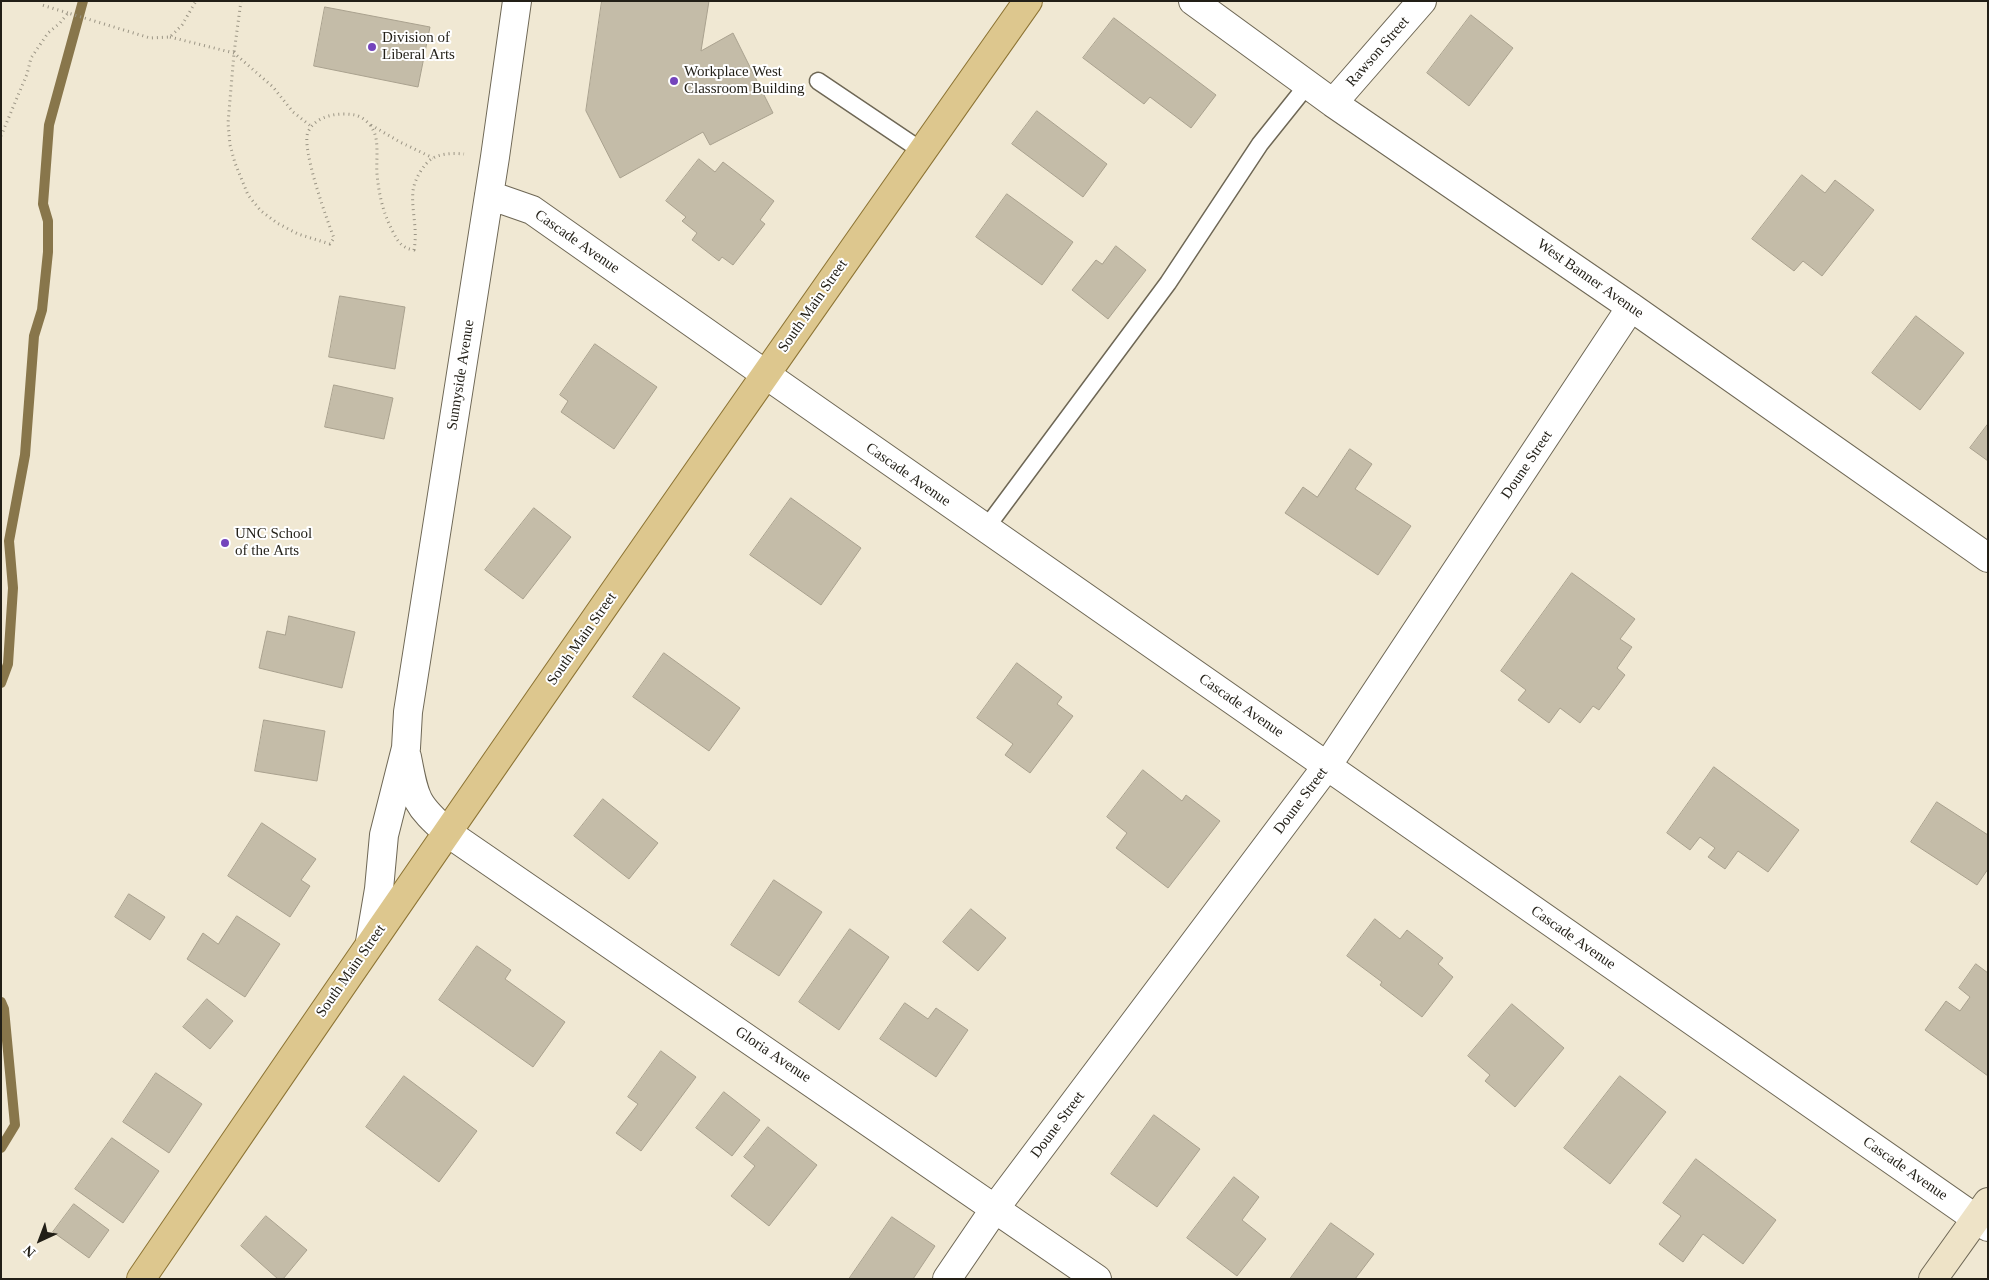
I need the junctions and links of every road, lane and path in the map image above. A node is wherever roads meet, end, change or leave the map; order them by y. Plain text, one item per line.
1 (42, 1) edge
2 (196, 1) edge
3 (240, 1) edge
4 (517, 1) edge
5 (1028, 1) edge
6 (1193, 1) edge
7 (1422, 1) edge
8 (68, 13) junction
9 (170, 37) junction
10 (234, 53) junction
11 (818, 81) dead end
12 (1308, 84) junction
13 (1333, 103) junction
14 (368, 123) junction
15 (312, 127) junction
16 (1, 136) edge
17 (922, 151) junction
18 (495, 157) junction
19 (433, 158) junction
20 (489, 196) junction
21 (1631, 307) junction
22 (765, 374) junction
23 (986, 528) junction
24 (1988, 558) edge
25 (406, 748) junction
26 (1327, 766) junction
27 (448, 833) junction
28 (370, 942) junction
29 (996, 1207) junction
30 (1984, 1216) edge
31 (141, 1279) edge
32 (947, 1279) edge
33 (1098, 1279) edge
34 (1933, 1279) edge

1 - 8 path
2 - 9 path
3 - 10 path
4 - 18 street, Sunnyside Avenue
5 - 17 main road, South Main Street
6 - 12 street, West Banner Avenue
7 - 13 street, Rawson Street
8 - 9 path
8 - 16 path
9 - 10 path
10 - 15 path
10 - 15 path
11 - 17 lane
12 - 13 street, West Banner Avenue
12 - 23 lane
13 - 21 street, West Banner Avenue
14 - 15 path
14 - 19 path
14 - 19 path
17 - 22 main road, South Main Street
18 - 19 path
18 - 20 street, Sunnyside Avenue
20 - 22 street, Cascade Avenue
20 - 25 street, Sunnyside Avenue
21 - 24 street, West Banner Avenue
21 - 26 street, Doune Street
22 - 23 street, Cascade Avenue
22 - 27 main road, South Main Street
23 - 26 street, Cascade Avenue
25 - 27 street, Sunnyside Avenue
25 - 28 street, Sunnyside Avenue
26 - 29 street, Doune Street
26 - 30 street, Cascade Avenue
27 - 28 main road, South Main Street
27 - 29 street, Gloria Avenue
28 - 31 main road, South Main Street
29 - 32 street, Doune Street
29 - 33 street, Gloria Avenue
30 - 34 street

